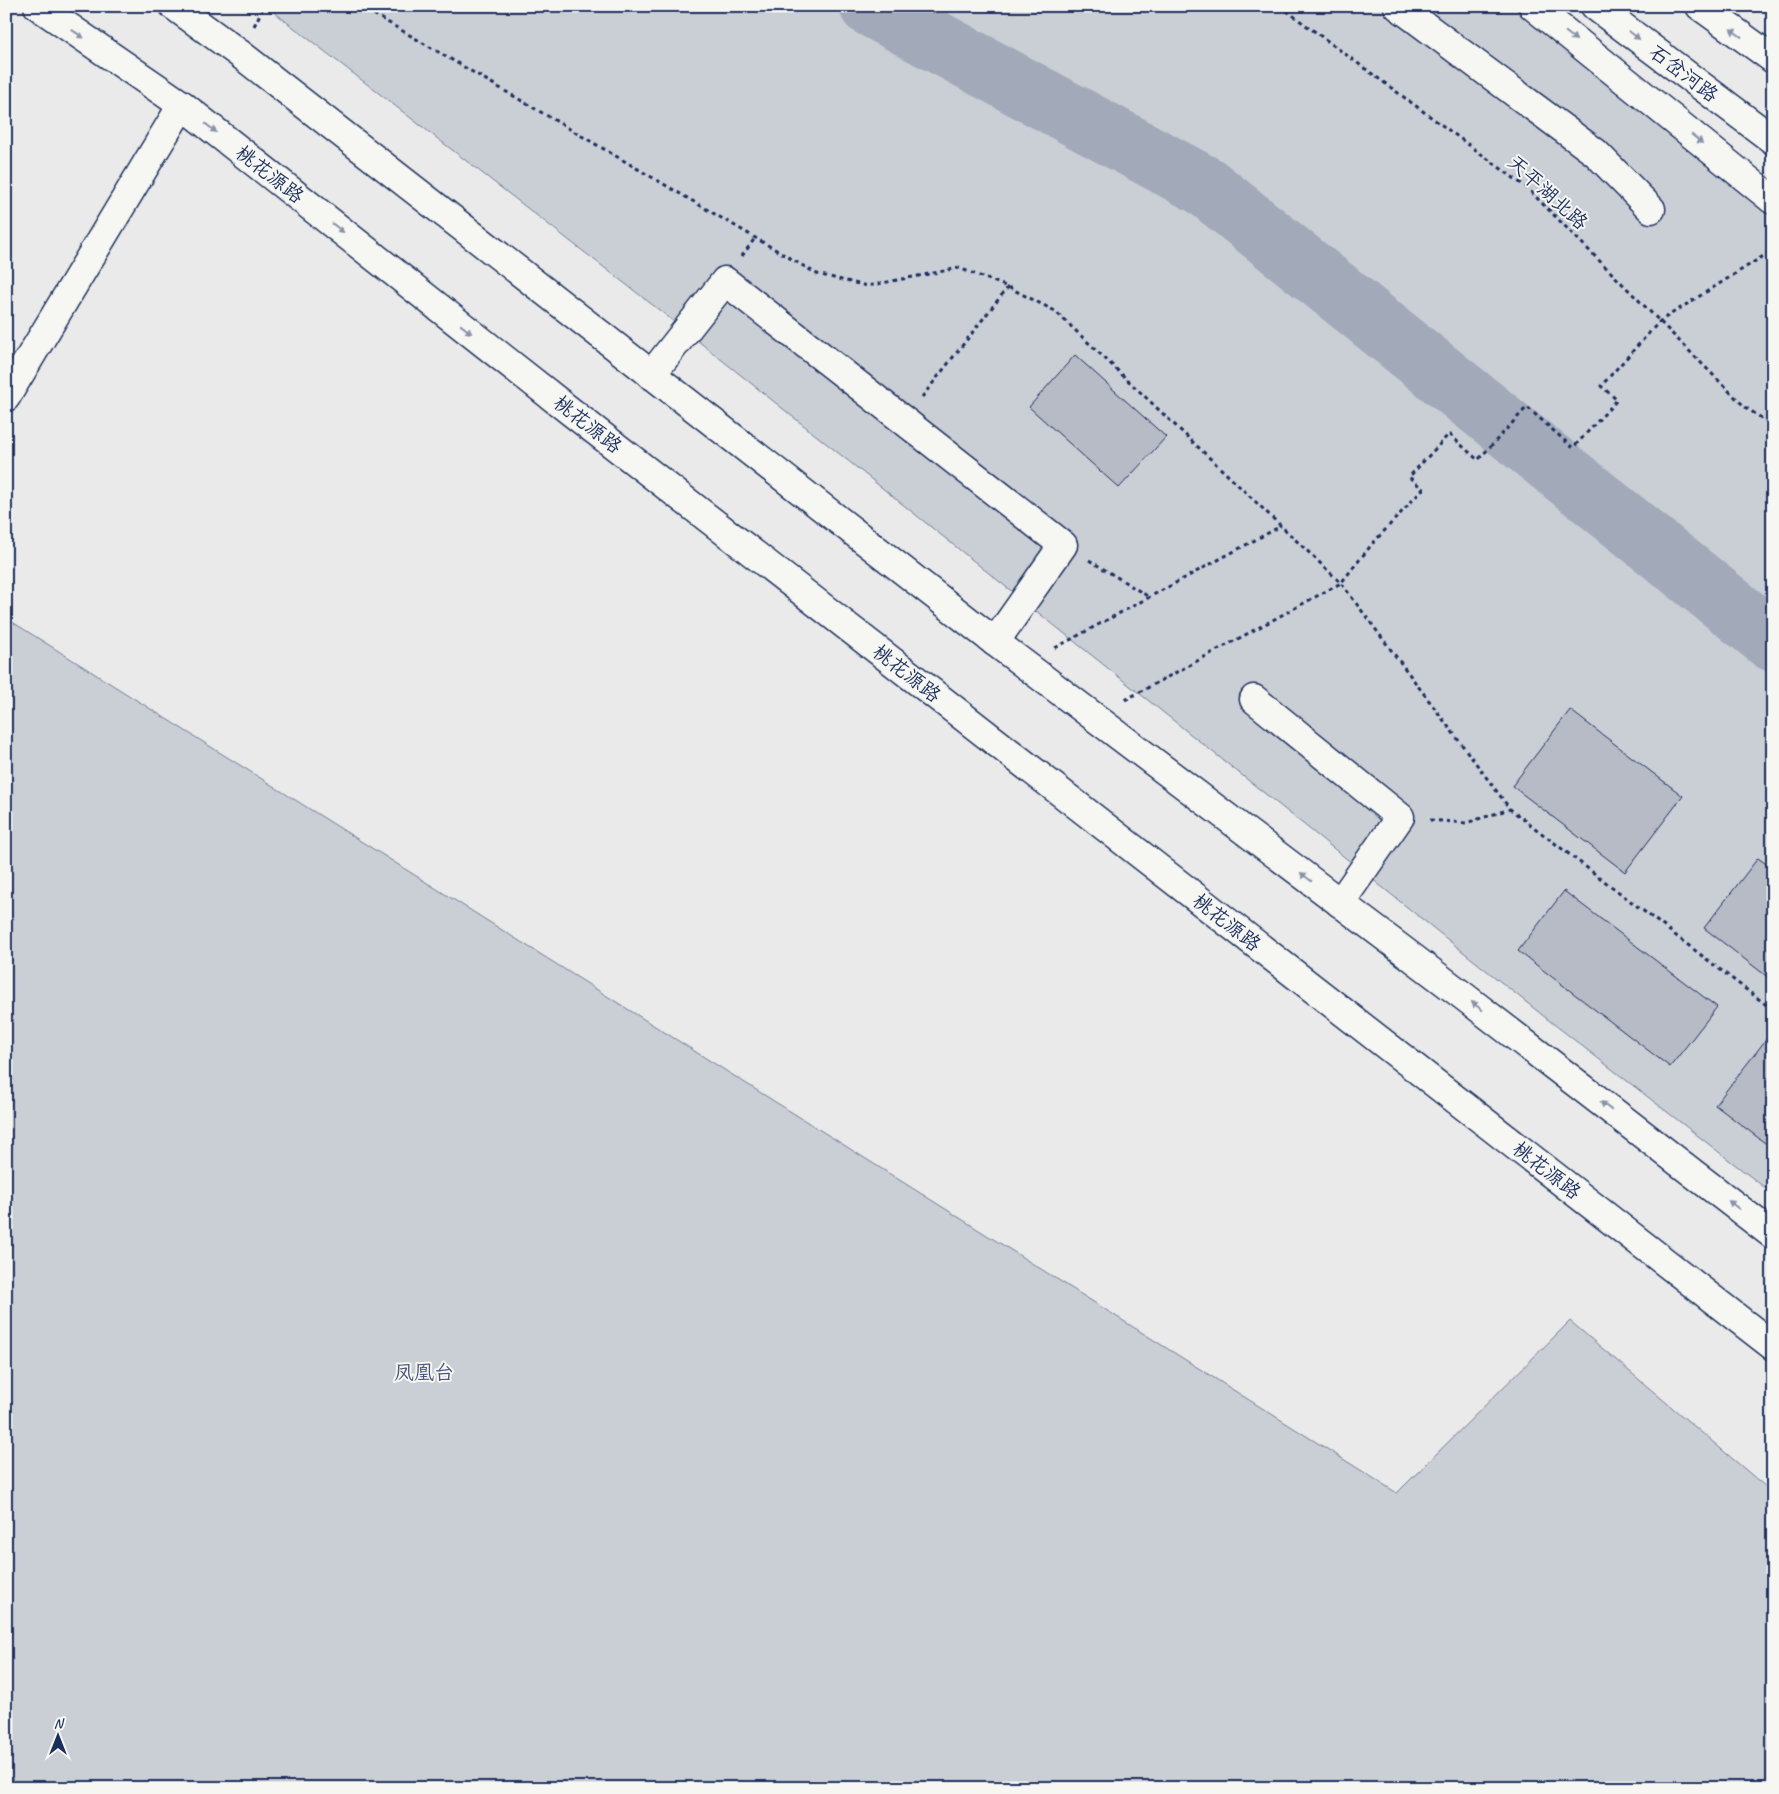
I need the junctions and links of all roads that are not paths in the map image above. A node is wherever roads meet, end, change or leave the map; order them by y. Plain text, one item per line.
1 (38, 6) edge
2 (174, 6) edge
3 (1398, 6) edge
4 (1533, 6) edge
5 (1595, 6) edge
6 (1700, 6) edge
7 (1773, 59) edge
8 (182, 105) junction
9 (1773, 140) edge
10 (1773, 200) edge
11 (1651, 209) dead end
12 (651, 375) junction
13 (6, 397) edge
14 (995, 642) junction
15 (1254, 699) dead end
16 (1340, 903) junction
17 (1773, 1235) edge
18 (1773, 1346) edge

1 -> 8 main road, 桃花源路
2 - 12 main road
3 - 11 main road
4 -> 10 main road
5 -> 9 main road, 石岔河路
7 -> 6 main road
8 - 13 main road
8 -> 18 main road, 桃花源路
12 - 14 main road
12 - 14 main road
16 -> 14 main road
15 - 16 main road
17 -> 16 main road

